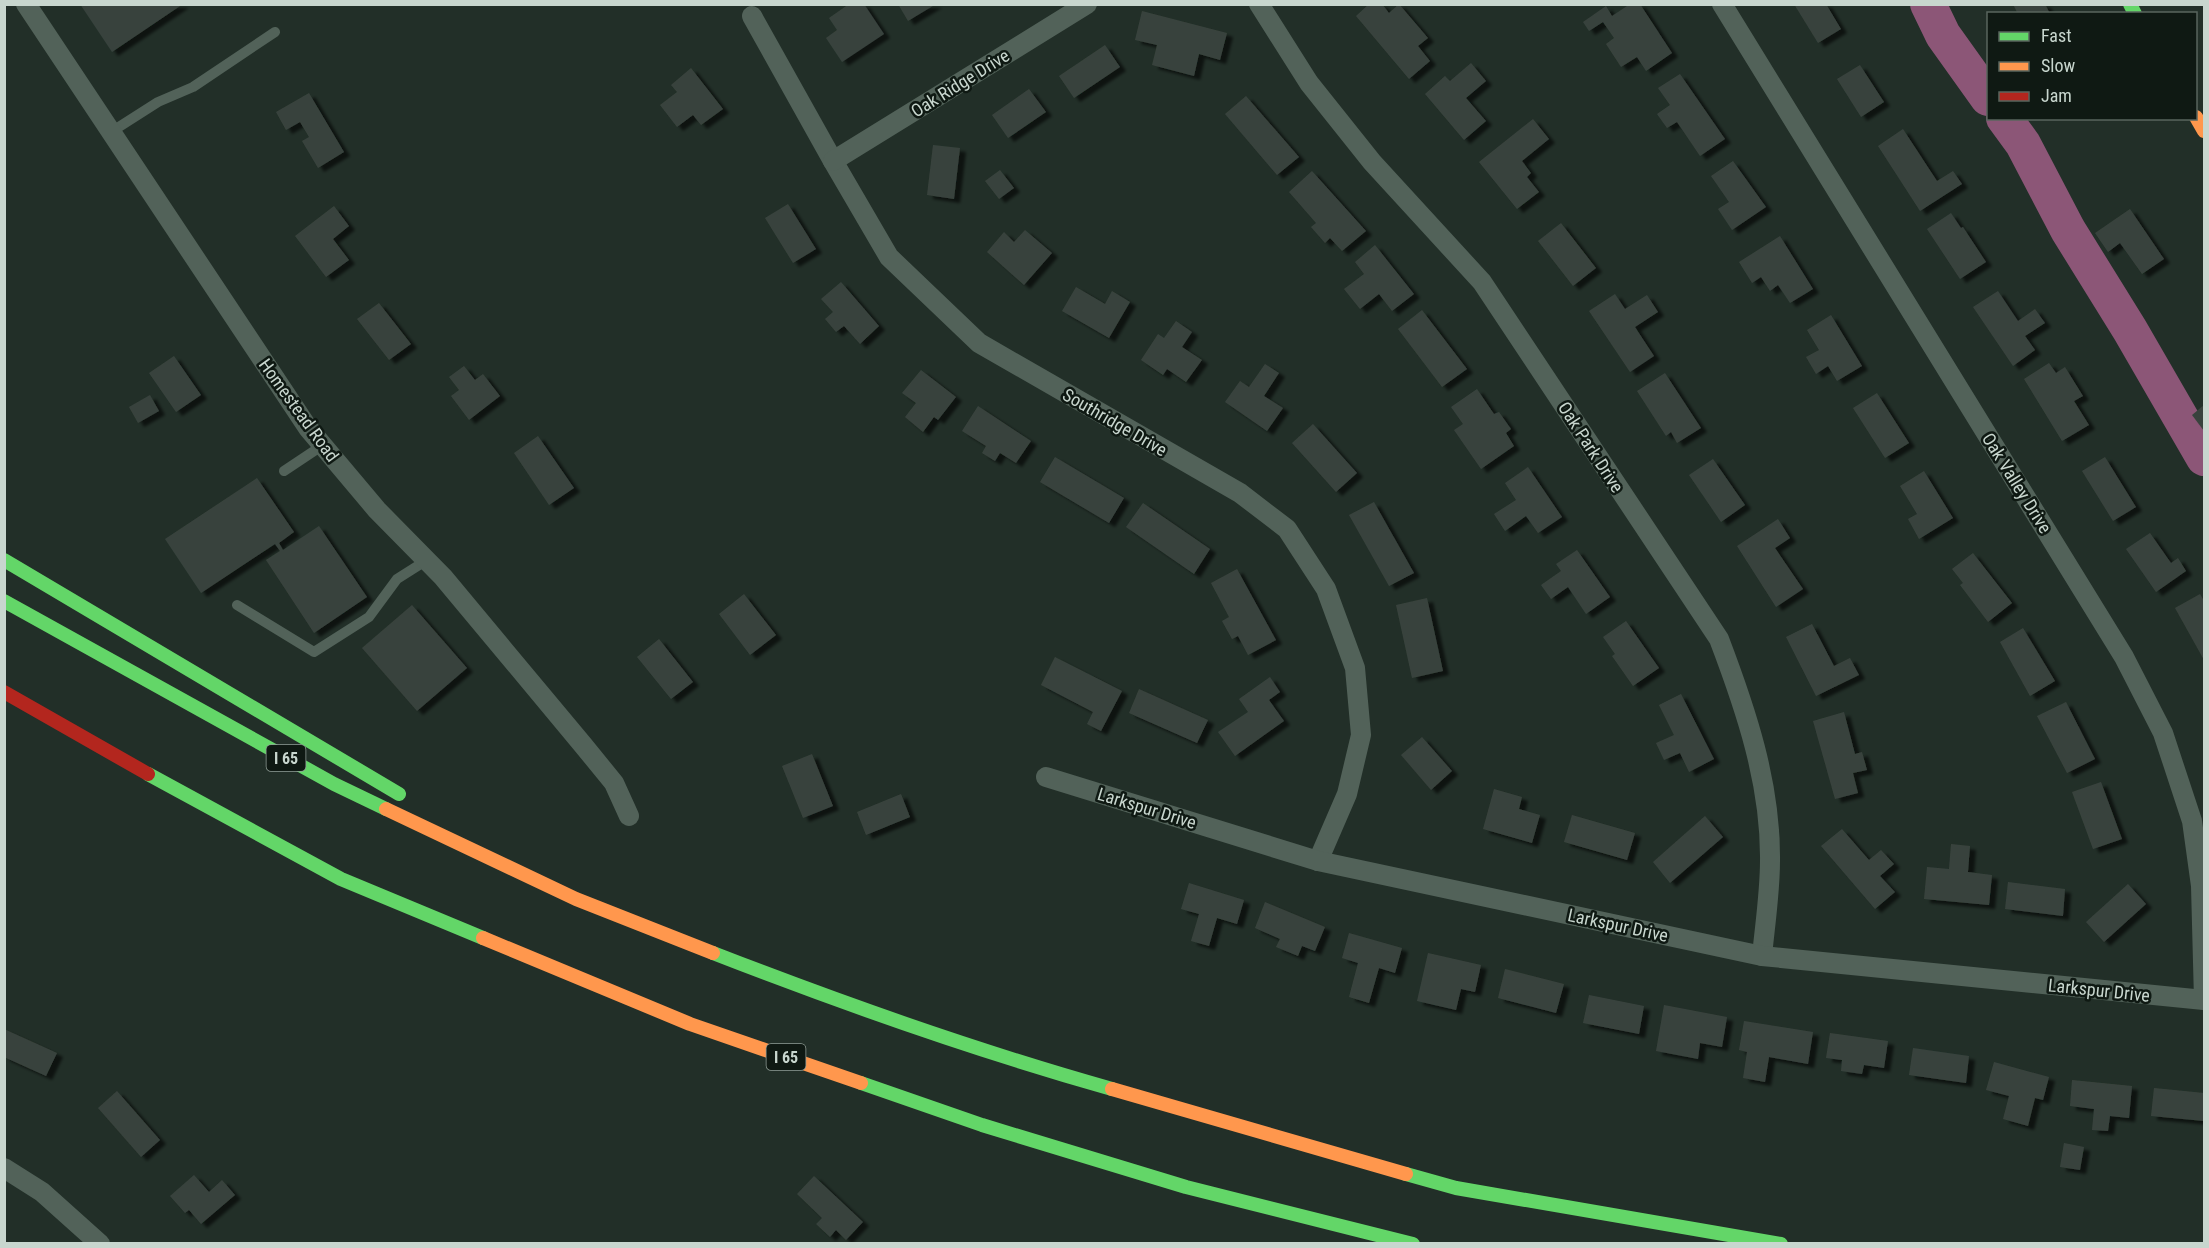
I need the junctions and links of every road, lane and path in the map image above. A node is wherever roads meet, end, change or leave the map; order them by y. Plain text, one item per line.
1 (27, 4) edge
2 (1087, 4) edge
3 (1259, 4) edge
4 (1722, 4) edge
5 (752, 16) dead end
6 (275, 32) dead end
7 (111, 132) junction
8 (833, 161) junction
9 (323, 446) junction
10 (284, 471) dead end
11 (4, 560) edge
12 (426, 560) junction
13 (4, 601) edge
14 (237, 605) dead end
15 (4, 692) edge
16 (26, 720) dead end
17 (1046, 777) dead end
18 (187, 796) junction
19 (412, 802) dead end
20 (629, 816) dead end
21 (443, 820) dead end
22 (1318, 861) junction
23 (576, 899) junction
24 (1762, 956) junction
25 (2204, 1000) edge
26 (4, 1168) edge
27 (100, 1244) edge
28 (1413, 1244) edge
29 (1781, 1244) edge

1 - 7 street, Homestead Road
2 - 8 street, Oak Ridge Drive
3 - 24 street, Oak Park Drive
4 - 25 street, Oak Valley Drive
5 - 8 street, Southridge Drive
6 - 7 lane
7 - 9 street, Homestead Road
8 - 22 street, Southridge Drive
9 - 10 lane
9 - 12 street, Homestead Road
11 - 19 main road
12 - 14 lane
12 - 20 street, Homestead Road
13 - 23 main road, I 65
15 - 18 main road, I 65
16 - 18 main road
17 - 22 street, Larkspur Drive
18 - 28 main road, I 65
21 - 23 main road
22 - 24 street, Larkspur Drive
23 - 29 main road, I 65
24 - 25 street, Larkspur Drive
26 - 27 street

